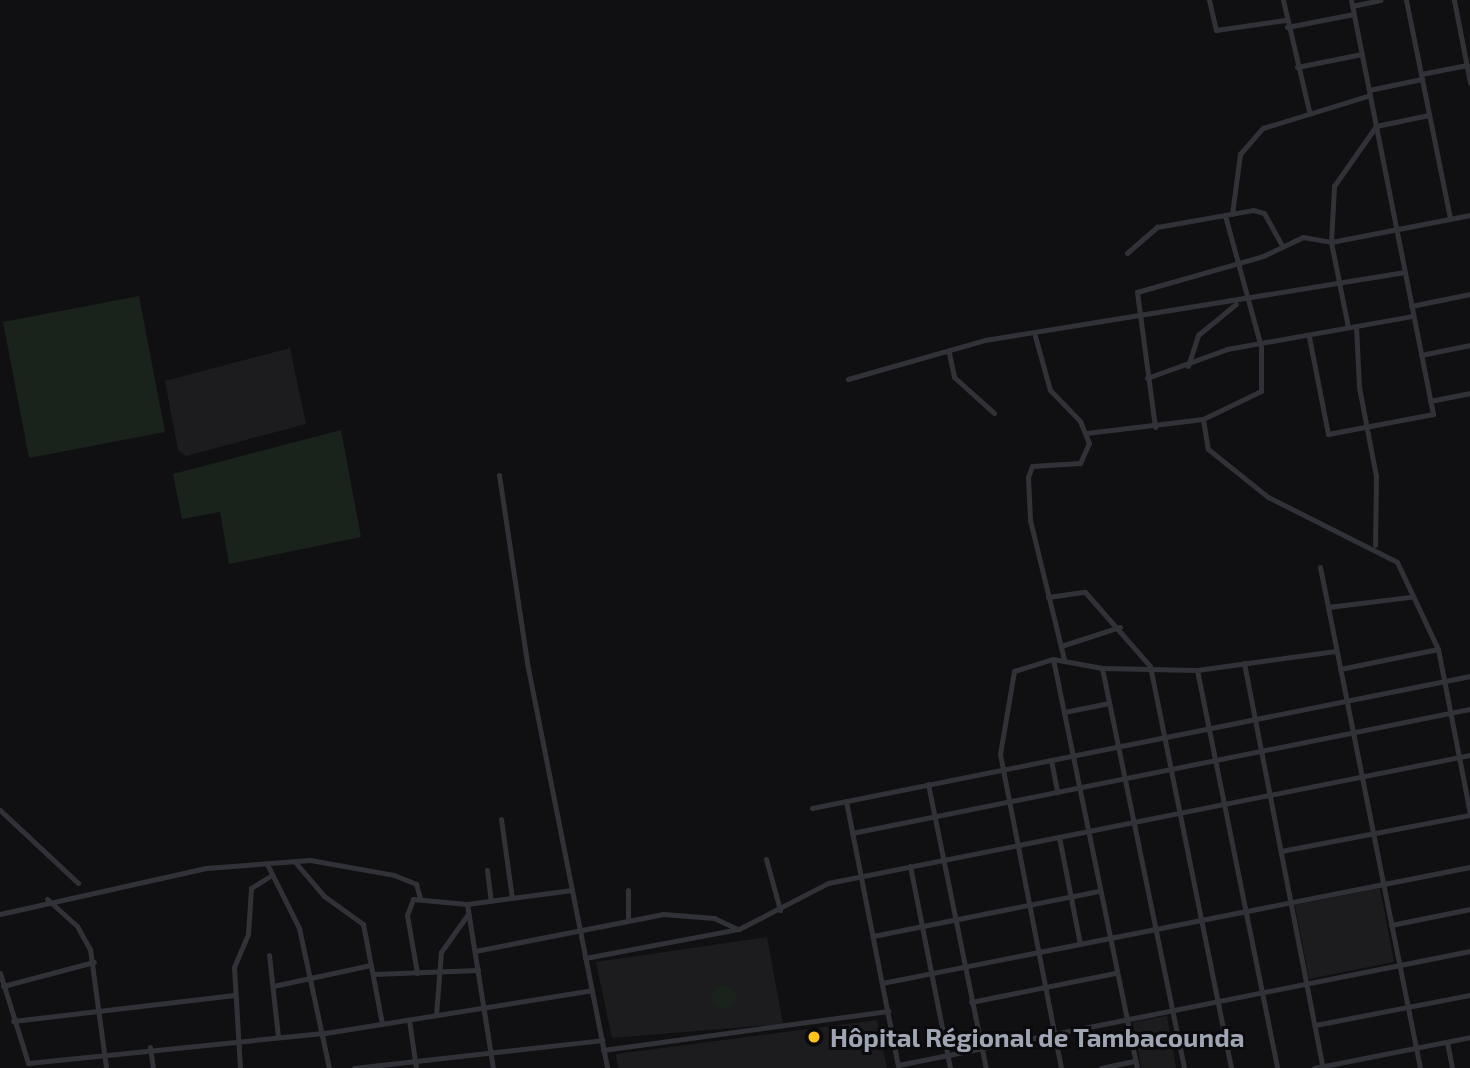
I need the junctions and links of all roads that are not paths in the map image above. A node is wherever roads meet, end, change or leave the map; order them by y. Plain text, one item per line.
1 (1209, 0) edge
2 (1283, 0) edge
3 (1380, 0) edge
4 (1406, 0) edge
5 (1454, 0) edge
6 (1352, 3) edge
7 (1354, 14) junction
8 (1285, 20) junction
9 (1287, 27) junction
10 (1362, 54) junction
11 (1467, 65) junction
12 (1297, 67) junction
13 (1421, 76) junction
14 (1470, 82) edge
15 (1369, 92) junction
16 (1309, 111) junction
17 (1429, 115) junction
18 (1376, 126) junction
19 (1229, 214) junction
20 (1470, 215) edge
21 (1450, 219) junction
22 (1396, 229) junction
23 (1331, 242) junction
24 (1282, 245) junction
25 (1127, 253) dead end
26 (1241, 262) junction
27 (1405, 272) junction
28 (1340, 285) junction
29 (1470, 294) edge
30 (1251, 300) junction
31 (1238, 302) junction
32 (1411, 306) junction
33 (1413, 316) junction
34 (1138, 319) junction
35 (1356, 326) junction
36 (1348, 327) junction
37 (1035, 336) junction
38 (1309, 337) junction
39 (1470, 345) edge
40 (1261, 347) junction
41 (949, 353) junction
42 (1421, 355) junction
43 (1188, 367) junction
44 (1147, 378) junction
45 (848, 379) dead end
46 (1470, 393) edge
47 (1430, 401) junction
48 (994, 413) dead end
49 (1203, 419) junction
50 (1155, 427) junction
51 (1367, 428) junction
52 (1086, 433) junction
53 (499, 475) dead end
54 (1375, 545) junction
55 (1320, 567) dead end
56 (1048, 597) junction
57 (1410, 597) junction
58 (1328, 607) junction
59 (1119, 627) junction
60 (1061, 646) junction
61 (1437, 649) junction
62 (1336, 651) junction
63 (1053, 659) junction
64 (1064, 660) junction
65 (1244, 663) junction
66 (1150, 666) junction
67 (1102, 668) junction
68 (1340, 669) junction
69 (1197, 670) junction
70 (1470, 676) edge
71 (1444, 681) junction
72 (1346, 701) junction
73 (1109, 703) junction
74 (1470, 709) edge
75 (1064, 712) junction
76 (1450, 713) junction
77 (1255, 719) junction
78 (1209, 728) junction
79 (1353, 733) junction
80 (1164, 737) junction
81 (1118, 747) junction
82 (1261, 751) junction
83 (1470, 755) edge
84 (1072, 756) junction
85 (1459, 757) junction
86 (1051, 760) junction
87 (1215, 760) junction
88 (1170, 769) junction
89 (1002, 770) junction
90 (1361, 776) junction
91 (1124, 778) junction
92 (928, 784) junction
93 (1079, 787) junction
94 (1057, 792) junction
95 (1270, 795) junction
96 (846, 801) junction
97 (1009, 801) junction
98 (1224, 804) junction
99 (812, 807) dead end
100 (0, 810) edge
101 (1179, 813) junction
102 (1470, 814) edge
103 (934, 816) junction
104 (501, 819) dead end
105 (1133, 822) junction
106 (1087, 831) junction
107 (852, 832) junction
108 (1373, 833) junction
109 (1059, 837) junction
110 (1017, 845) junction
111 (1280, 851) junction
112 (766, 859) dead end
113 (943, 860) junction
114 (294, 862) junction
115 (267, 864) junction
116 (910, 866) junction
117 (1470, 867) edge
118 (487, 870) dead end
119 (272, 875) junction
120 (861, 876) junction
121 (78, 883) dead end
122 (1383, 884) junction
123 (572, 890) junction
124 (628, 890) dead end
125 (1099, 891) junction
126 (1071, 897) junction
127 (420, 898) junction
128 (512, 898) junction
129 (47, 899) junction
130 (491, 901) junction
131 (1291, 903) junction
132 (467, 904) junction
133 (1029, 905) junction
134 (1470, 909) edge
135 (780, 911) junction
136 (1246, 911) junction
137 (0, 914) edge
138 (468, 914) junction
139 (628, 918) junction
140 (955, 920) junction
141 (1200, 920) junction
142 (1391, 925) junction
143 (922, 927) junction
144 (738, 929) junction
145 (1154, 929) junction
146 (581, 932) junction
147 (873, 936) junction
148 (1108, 938) junction
149 (1080, 944) junction
150 (475, 951) junction
151 (1470, 951) edge
152 (1038, 952) junction
153 (269, 956) dead end
154 (585, 958) junction
155 (94, 962) junction
156 (371, 965) junction
157 (1399, 965) junction
158 (964, 967) junction
159 (478, 970) junction
160 (438, 972) junction
161 (0, 973) edge
162 (308, 973) junction
163 (417, 973) junction
164 (931, 973) junction
165 (1115, 973) junction
166 (373, 974) junction
167 (882, 983) junction
168 (1307, 984) junction
169 (4, 986) junction
170 (273, 986) junction
171 (1045, 987) junction
172 (592, 990) junction
173 (1262, 992) junction
174 (234, 995) junction
175 (1470, 995) edge
176 (971, 1002) junction
177 (1216, 1002) junction
178 (1410, 1006) junction
179 (484, 1008) junction
180 (99, 1011) junction
181 (1172, 1011) junction
182 (888, 1012) junction
183 (436, 1015) junction
184 (1128, 1019) junction
185 (409, 1020) junction
186 (13, 1021) junction
187 (382, 1024) junction
188 (1315, 1025) junction
189 (325, 1033) junction
190 (1054, 1034) junction
191 (278, 1037) junction
192 (1470, 1037) edge
193 (237, 1040) junction
194 (602, 1041) junction
195 (1447, 1042) junction
196 (150, 1047) junction
197 (982, 1048) junction
198 (1417, 1048) junction
199 (603, 1050) junction
200 (104, 1053) junction
201 (491, 1053) junction
202 (947, 1055) junction
203 (62, 1059) junction
204 (415, 1065) edge
205 (1136, 1065) edge
206 (898, 1066) edge
207 (1323, 1067) edge
208 (63, 1068) edge
209 (106, 1068) edge
210 (153, 1068) edge
211 (240, 1068) edge
212 (329, 1068) edge
213 (354, 1068) edge
214 (493, 1068) edge
215 (607, 1068) edge
216 (950, 1068) edge
217 (986, 1068) edge
218 (1061, 1068) edge
219 (1101, 1068) edge
220 (1184, 1068) edge
221 (1231, 1068) edge
222 (1277, 1068) edge
223 (1314, 1068) edge
224 (1420, 1068) edge
225 (1452, 1068) edge

1 - 8 street
2 - 8 street
3 - 6 street
4 - 13 street
5 - 11 street
6 - 7 street
7 - 9 street
7 - 10 street
8 - 9 street
9 - 12 street
10 - 12 street
10 - 15 street
11 - 13 street
11 - 14 street
12 - 16 street
13 - 15 street
13 - 17 street
15 - 16 street
15 - 18 street
16 - 19 street
17 - 18 street
17 - 21 street
18 - 22 street
18 - 23 street
19 - 24 street
19 - 25 street
19 - 26 street
20 - 21 street
21 - 22 street
22 - 23 street
22 - 27 street
23 - 24 street
23 - 28 street
24 - 26 street
26 - 30 street
26 - 34 street
27 - 28 street
27 - 32 street
28 - 30 street
28 - 36 street
29 - 32 street
30 - 31 street
30 - 40 street
31 - 34 street
31 - 43 street
32 - 33 street
33 - 35 street
33 - 42 street
34 - 37 street
34 - 44 street
35 - 36 street
35 - 51 street
36 - 38 street
37 - 41 street
37 - 52 street
38 - 40 street
38 - 51 street
39 - 42 street
40 - 43 street
40 - 49 street
41 - 45 street
41 - 48 street
42 - 47 street
43 - 44 street
44 - 50 street
46 - 47 street
47 - 51 street
49 - 50 street
49 - 54 street
50 - 52 street
51 - 54 street
52 - 56 street
53 - 123 street
54 - 57 street
55 - 58 street
56 - 59 street
56 - 60 street
57 - 58 street
57 - 61 street
58 - 62 street
59 - 60 street
59 - 66 street
60 - 64 street
61 - 68 street
61 - 71 street
62 - 65 street
62 - 68 street
63 - 64 street
63 - 75 street
63 - 89 street
64 - 67 street
65 - 69 street
65 - 77 street
66 - 67 street
66 - 69 street
66 - 80 street
67 - 73 street
68 - 72 street
69 - 78 street
70 - 71 street
71 - 72 street
71 - 76 street
72 - 77 street
72 - 79 street
73 - 75 street
73 - 81 street
74 - 76 street
75 - 84 street
76 - 79 street
76 - 85 street
77 - 78 street
77 - 82 street
78 - 80 street
78 - 87 street
79 - 82 street
79 - 90 street
80 - 81 street
80 - 88 street
81 - 84 street
81 - 91 street
82 - 87 street
82 - 95 street
83 - 85 street
84 - 86 street
84 - 93 street
85 - 90 street
85 - 102 street
86 - 89 street
86 - 94 street
87 - 88 street
87 - 98 street
88 - 91 street
88 - 101 street
89 - 92 street
89 - 97 street
90 - 95 street
90 - 108 street
91 - 93 street
91 - 105 street
92 - 96 street
92 - 103 street
93 - 94 street
93 - 106 street
94 - 97 street
95 - 98 street
95 - 111 street
96 - 99 street
96 - 107 street
97 - 103 street
97 - 110 street
98 - 101 street
98 - 136 street
100 - 121 street
101 - 105 street
101 - 141 street
102 - 108 street
103 - 107 street
103 - 113 street
104 - 128 street
105 - 106 street
105 - 145 street
106 - 109 street
106 - 125 street
107 - 120 street
108 - 111 street
108 - 122 street
109 - 110 street
109 - 126 street
110 - 113 street
110 - 133 street
111 - 131 street
112 - 135 street
113 - 116 street
113 - 140 street
114 - 115 street
114 - 127 street
114 - 156 street
115 - 119 street
115 - 129 street
116 - 120 street
116 - 143 street
117 - 122 street
118 - 130 street
119 - 162 street
119 - 174 street
120 - 135 street
120 - 147 street
122 - 131 street
122 - 142 street
123 - 128 street
123 - 146 street
124 - 139 street
125 - 126 street
125 - 148 street
126 - 133 street
126 - 149 street
127 - 132 street
127 - 163 street
128 - 130 street
129 - 137 street
129 - 155 street
130 - 132 street
131 - 136 street
131 - 168 street
132 - 138 street
133 - 140 street
133 - 152 street
134 - 142 street
135 - 144 street
136 - 141 street
136 - 173 street
138 - 150 street
138 - 160 street
139 - 144 street
139 - 146 street
140 - 143 street
140 - 158 street
141 - 145 street
141 - 177 street
142 - 157 street
143 - 147 street
143 - 164 street
144 - 154 street
145 - 148 street
145 - 181 street
146 - 150 street
146 - 154 street
147 - 167 street
148 - 149 street
148 - 165 street
149 - 152 street
150 - 159 street
151 - 157 street
152 - 158 street
152 - 171 street
153 - 170 street
154 - 172 street
155 - 169 street
155 - 180 street
156 - 162 street
156 - 166 street
157 - 168 street
157 - 178 street
158 - 164 street
158 - 176 street
159 - 160 street
159 - 179 street
160 - 163 street
160 - 183 street
161 - 169 street
162 - 170 street
162 - 189 street
163 - 166 street
164 - 167 street
164 - 202 street
165 - 171 street
165 - 184 street
166 - 187 street
167 - 182 street
168 - 173 street
168 - 188 street
169 - 186 street
170 - 191 street
171 - 176 street
171 - 190 street
172 - 179 street
172 - 194 street
173 - 177 street
173 - 222 street
174 - 180 street
174 - 193 street
175 - 178 street
176 - 197 street
177 - 181 street
177 - 221 street
178 - 188 street
178 - 198 street
179 - 183 street
179 - 201 street
180 - 186 street
180 - 200 street
181 - 184 street
181 - 220 street
182 - 199 street
182 - 206 street
183 - 185 street
184 - 190 street
184 - 205 street
185 - 187 street
185 - 204 street
186 - 203 street
187 - 189 street
188 - 207 street
189 - 191 street
189 - 212 street
190 - 197 street
190 - 218 street
191 - 193 street
192 - 195 street
193 - 196 street
193 - 211 street
194 - 199 street
194 - 201 street
195 - 198 street
195 - 225 street
196 - 200 street
196 - 210 street
197 - 202 street
197 - 217 street
198 - 207 street
198 - 224 street
199 - 215 street
200 - 203 street
200 - 209 street
201 - 204 street
201 - 214 street
202 - 206 street
202 - 216 street
203 - 208 street
204 - 213 street
205 - 219 street
207 - 223 street

